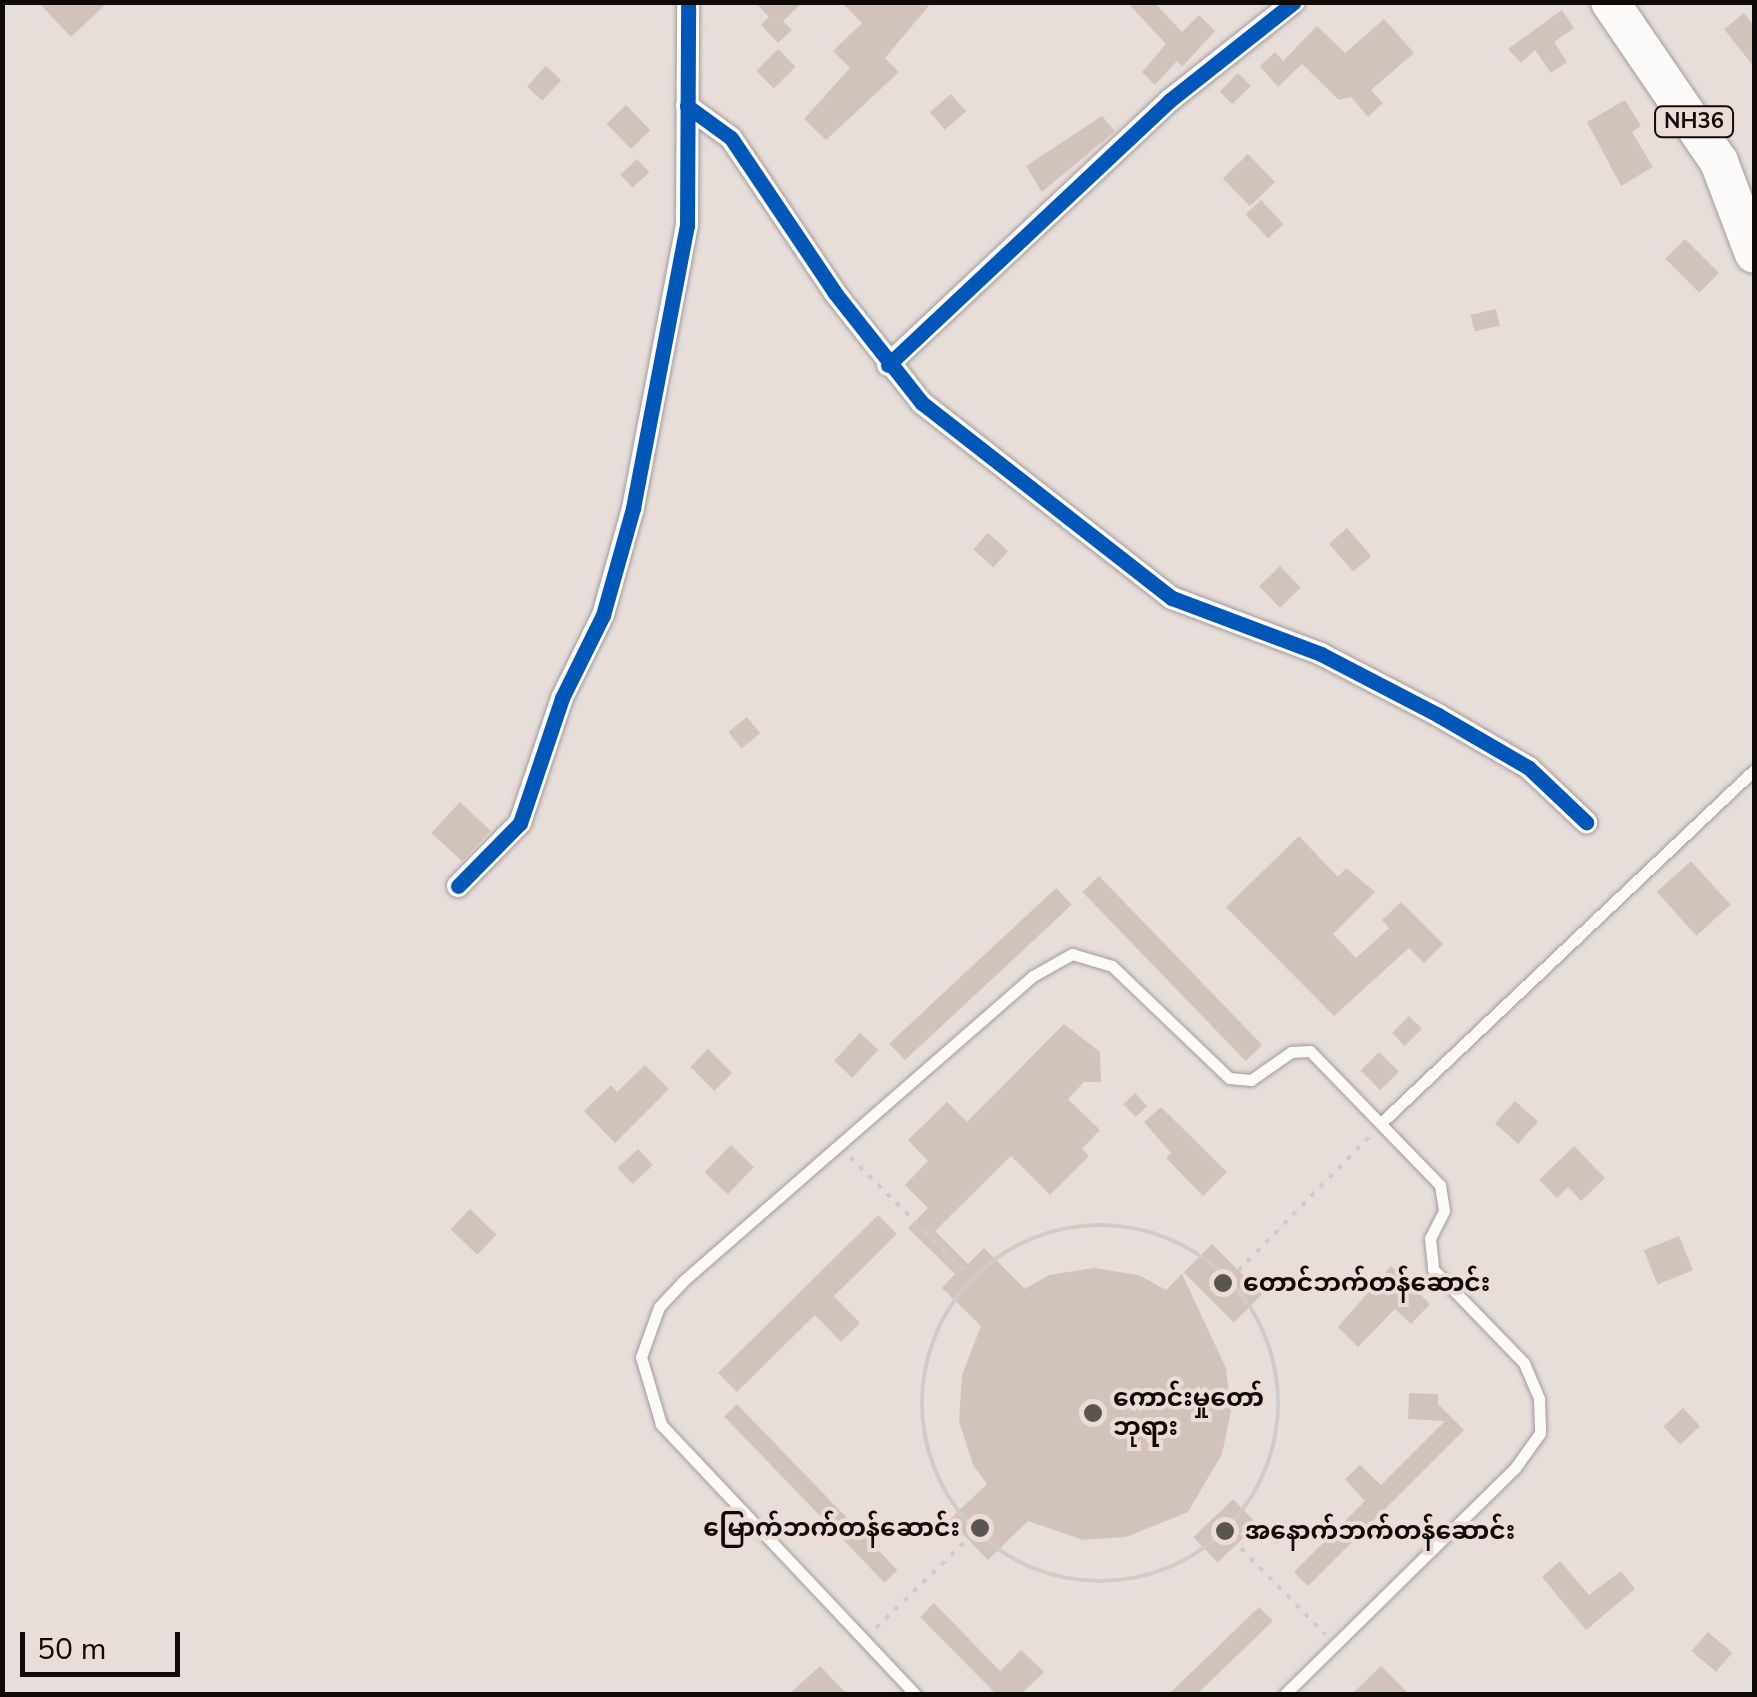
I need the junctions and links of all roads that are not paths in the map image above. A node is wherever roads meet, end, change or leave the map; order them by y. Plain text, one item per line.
1 (688, 2) edge
2 (1294, 2) edge
3 (1610, 2) edge
4 (687, 106) junction
5 (1754, 254) edge
6 (888, 366) junction
7 (1754, 770) edge
8 (1586, 822) dead end
9 (458, 886) dead end
10 (1382, 1122) junction
11 (915, 1694) edge
12 (1285, 1694) edge

1 - 4 street
2 - 6 street
3 - 5 highway, NH36
4 - 6 street
4 - 9 street
6 - 8 street
7 - 10 lane
10 - 11 lane
10 - 12 lane

